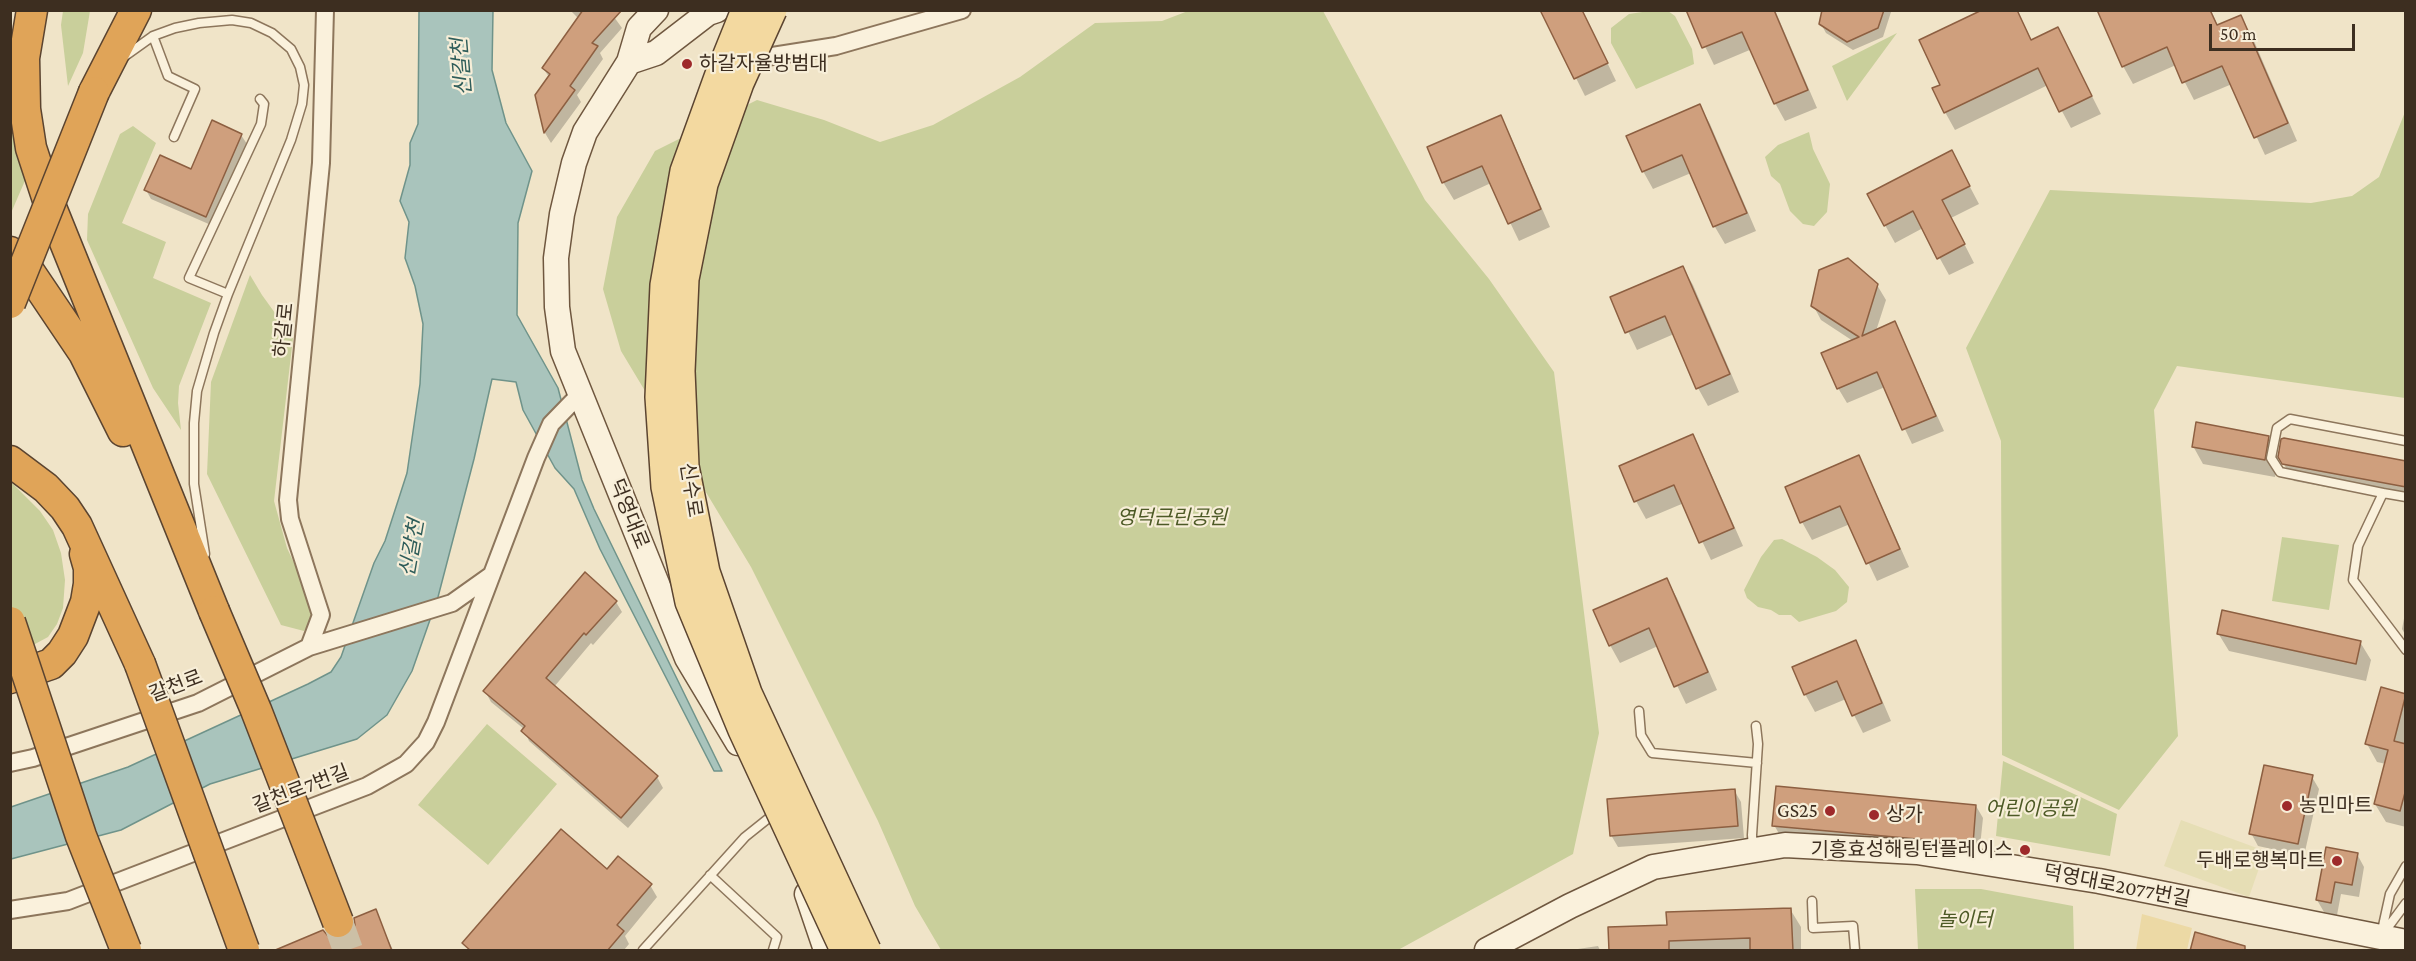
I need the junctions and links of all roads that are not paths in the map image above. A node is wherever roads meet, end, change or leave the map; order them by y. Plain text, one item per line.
1 (32, 10) edge
2 (136, 10) edge
3 (326, 10) edge
4 (656, 10) edge
5 (717, 10) edge
6 (745, 10) edge
7 (773, 10) edge
8 (962, 10) edge
9 (153, 36) junction
10 (629, 62) junction
11 (714, 69) dead end
12 (97, 87) junction
13 (260, 99) dead end
14 (174, 137) dead end
15 (10, 252) edge
16 (228, 294) junction
17 (10, 303) edge
18 (581, 393) junction
19 (2406, 441) edge
20 (10, 461) edge
21 (2383, 493) junction
22 (2406, 497) edge
23 (77, 526) junction
24 (491, 576) junction
25 (213, 610) junction
26 (10, 622) edge
27 (309, 647) junction
28 (2406, 650) edge
29 (10, 678) edge
30 (1639, 711) dead end
31 (1756, 726) dead end
32 (10, 763) edge
33 (1757, 764) junction
34 (778, 811) junction
35 (1754, 851) junction
36 (2406, 866) edge
37 (710, 875) junction
38 (1812, 901) dead end
39 (2406, 903) edge
40 (10, 910) edge
41 (338, 921) tunnel mouth
42 (2381, 938) junction
43 (2406, 942) edge
44 (126, 951) edge
45 (244, 951) edge
46 (643, 951) edge
47 (772, 951) edge
48 (826, 951) edge
49 (844, 951) edge
50 (867, 951) edge
51 (1487, 951) edge
52 (1855, 951) edge

1 - 25 highway
2 - 12 highway
3 - 27 street, 하갈로
4 - 10 street, 덕영대로
5 - 10 street
6 - 49 main road, 신수로, bridge
7 - 50 main road, 신수로, bridge
8 - 11 street
9 - 12 lane
9 - 14 lane
9 - 16 lane
10 - 18 street, 덕영대로
12 - 17 highway, bridge
13 - 16 lane
15 - 25 highway
16 - 25 lane
18 - 24 street
18 - 34 street, 덕영대로
19 - 21 lane
20 - 23 highway
21 - 22 lane
21 - 28 lane
23 - 29 highway
23 - 45 highway, bridge
24 - 27 street, 갈천로
24 - 40 street, 갈천로7번길
25 - 41 highway, bridge
26 - 44 highway, bridge
27 - 32 street, 갈천로
30 - 33 lane
31 - 33 lane
33 - 35 lane
34 - 37 lane
34 - 48 street, 덕영대로
35 - 42 street, 덕영대로2077번길
35 - 51 street, 덕영대로2077번길
36 - 42 lane
37 - 46 lane
37 - 47 lane
38 - 52 lane
39 - 42 lane
42 - 43 street, 덕영대로2077번길

